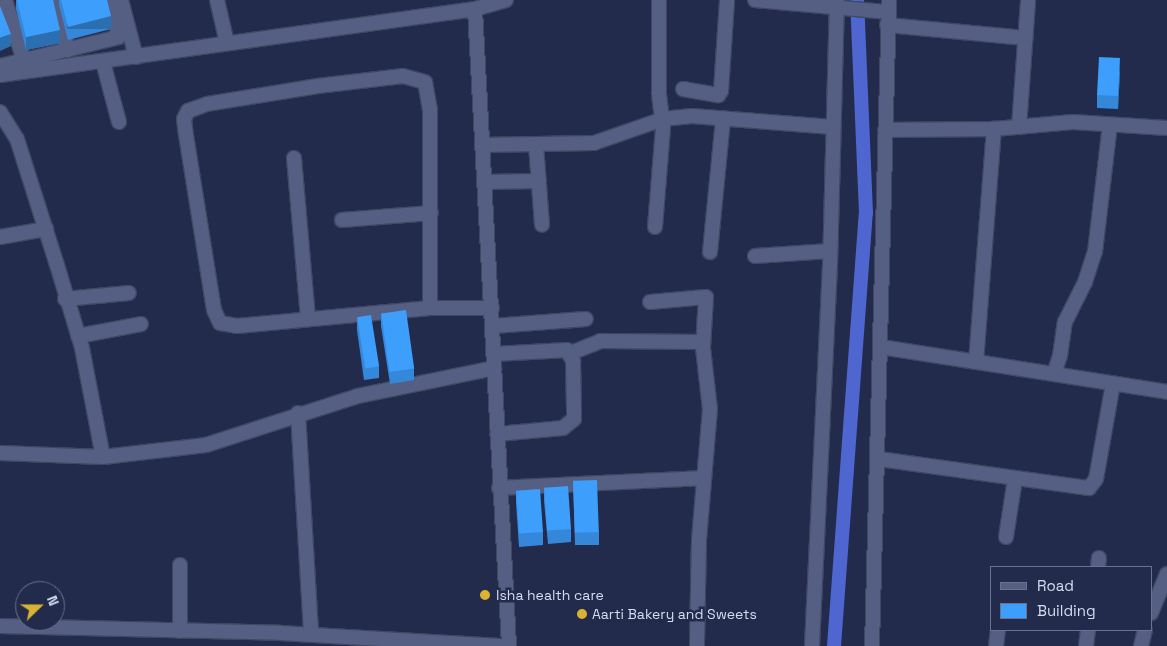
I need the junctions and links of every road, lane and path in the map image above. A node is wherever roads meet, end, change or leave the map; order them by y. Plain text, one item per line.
1 (5, 0) edge
2 (55, 0) edge
3 (110, 0) edge
4 (121, 0) edge
5 (217, 0) edge
6 (506, 0) edge
7 (659, 0) edge
8 (727, 0) edge
9 (755, 0) edge
10 (1028, 0) edge
11 (839, 4) edge
12 (475, 9) junction
13 (888, 12) edge
14 (1025, 38) junction
15 (226, 43) junction
16 (68, 50) junction
17 (136, 57) junction
18 (24, 61) junction
19 (103, 62) junction
20 (0, 66) edge
21 (0, 75) edge
22 (683, 88) dead end
23 (0, 112) edge
24 (663, 119) junction
25 (723, 119) junction
26 (119, 122) dead end
27 (1110, 125) junction
28 (833, 127) junction
29 (1019, 127) junction
30 (1167, 128) edge
31 (994, 129) junction
32 (885, 130) junction
33 (482, 145) junction
34 (536, 145) junction
35 (294, 158) dead end
36 (539, 181) junction
37 (484, 182) junction
38 (431, 213) junction
39 (342, 220) dead end
40 (542, 225) dead end
41 (655, 227) dead end
42 (46, 229) junction
43 (0, 237) edge
44 (830, 251) junction
45 (710, 252) dead end
46 (754, 256) dead end
47 (129, 293) dead end
48 (65, 299) junction
49 (650, 302) dead end
50 (430, 308) junction
51 (492, 308) junction
52 (308, 318) junction
53 (586, 320) dead end
54 (141, 324) dead end
55 (493, 326) junction
56 (78, 336) junction
57 (703, 342) junction
58 (881, 347) junction
59 (571, 353) junction
60 (494, 361) junction
61 (976, 362) junction
62 (1054, 374) junction
63 (1113, 384) junction
64 (1167, 392) edge
65 (298, 413) junction
66 (497, 434) junction
67 (0, 453) edge
68 (103, 457) junction
69 (879, 459) junction
70 (704, 478) junction
71 (1015, 479) junction
72 (499, 488) junction
73 (1006, 537) dead end
74 (180, 565) dead end
75 (1167, 574) edge
76 (1152, 611) edge
77 (0, 626) edge
78 (180, 630) junction
79 (998, 631) edge
80 (1088, 631) edge
81 (1145, 631) edge
82 (311, 635) junction
83 (500, 646) edge
84 (509, 646) edge
85 (697, 646) edge
86 (812, 646) edge
87 (872, 646) edge
88 (996, 646) edge
89 (1086, 646) edge
90 (1141, 646) edge

1 - 18 street
2 - 16 street
3 - 16 street
4 - 17 street
5 - 15 street
6 - 12 street
7 - 24 street
8 - 22 street
9 - 11 street
10 - 14 street
11 - 13 street
11 - 28 street
12 - 15 street
12 - 33 street
13 - 14 street
13 - 32 street
14 - 29 street
15 - 17 street
16 - 18 street
17 - 19 street
18 - 20 street
19 - 21 street
19 - 26 street
23 - 42 street
24 - 25 street
24 - 34 street
24 - 41 street
25 - 28 street
25 - 45 street
27 - 29 street
27 - 30 street
27 - 62 street
28 - 44 street
29 - 31 street
31 - 32 street
31 - 61 street
32 - 58 street
33 - 34 street
33 - 37 street
34 - 36 street
35 - 52 street
36 - 37 street
36 - 40 street
37 - 51 street
38 - 39 street
38 - 50 street
38 - 52 street
42 - 43 street
42 - 48 street
44 - 46 street
44 - 86 street
47 - 48 street
48 - 56 street
49 - 57 street
50 - 51 street
50 - 52 street
51 - 55 street
53 - 55 street
54 - 56 street
55 - 60 street
56 - 68 street
57 - 59 street
57 - 70 street
58 - 61 street
58 - 69 street
59 - 60 street
59 - 66 street
60 - 65 street
60 - 66 street
61 - 62 street
62 - 63 street
63 - 64 street
63 - 71 street
65 - 68 street
65 - 82 street
66 - 72 street
67 - 68 street
69 - 71 street
69 - 87 street
70 - 72 street
70 - 85 street
71 - 73 street
72 - 84 street
74 - 78 street
75 - 76 street
77 - 78 street
78 - 82 street
79 - 88 street
80 - 89 street
81 - 90 street
82 - 83 street

